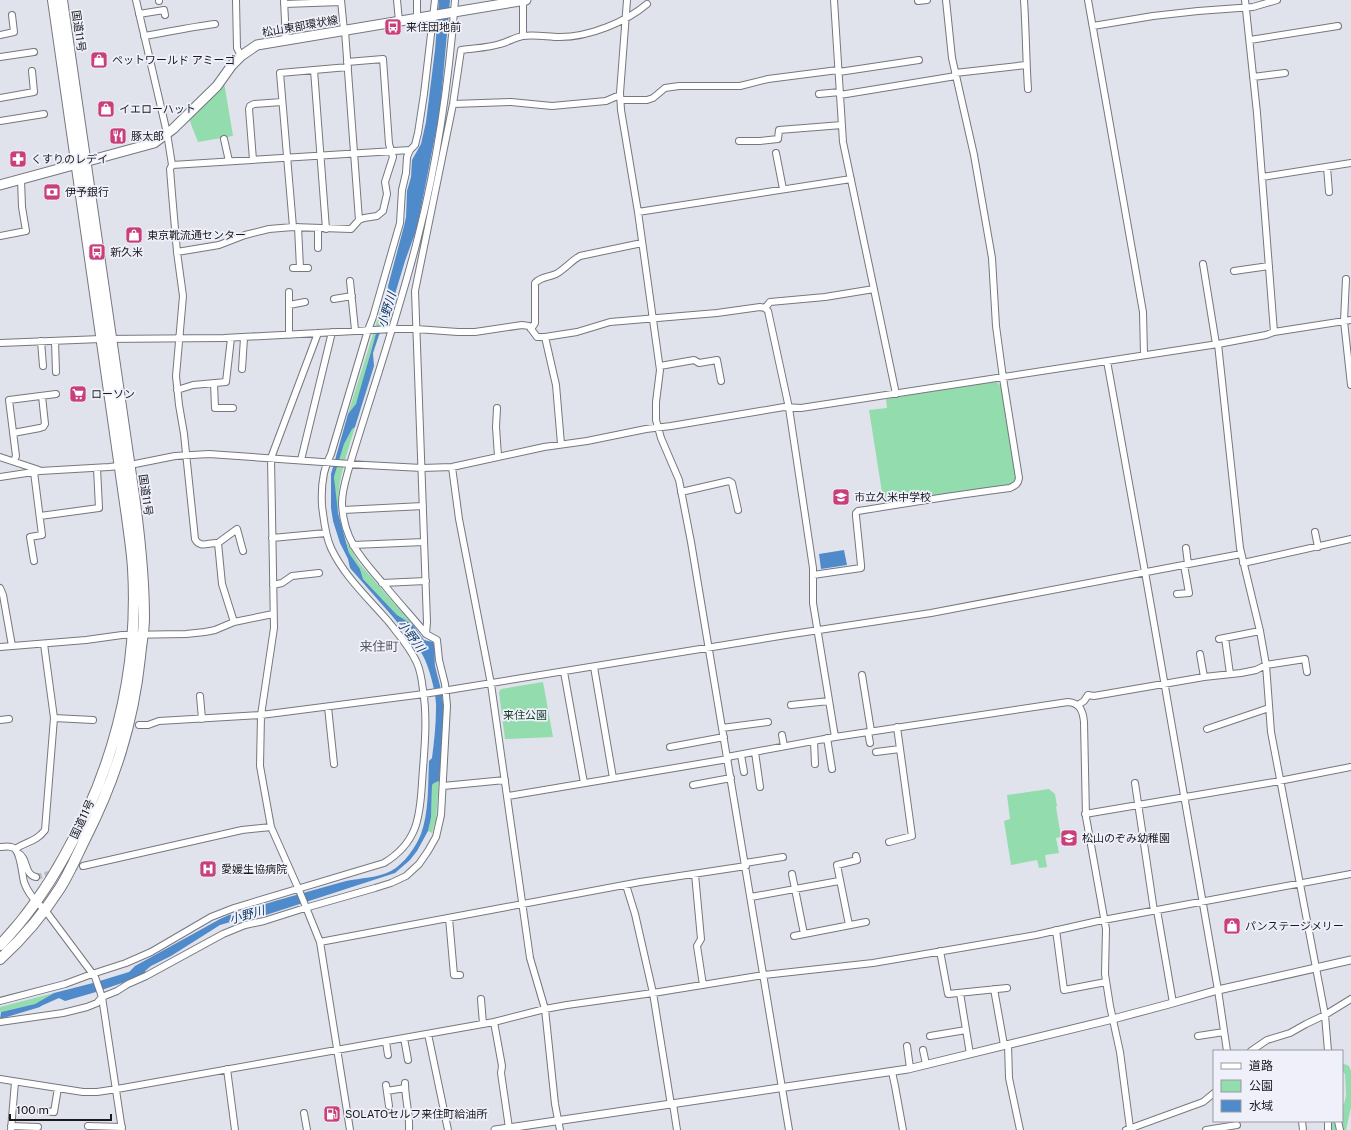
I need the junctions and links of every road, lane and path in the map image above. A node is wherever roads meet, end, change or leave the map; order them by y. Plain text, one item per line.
1 (52, 0) edge
2 (62, 0) edge
3 (136, 0) edge
4 (236, 0) edge
5 (398, 0) edge
6 (417, 0) edge
7 (435, 0) edge
8 (455, 0) edge
9 (524, 0) edge
10 (627, 0) edge
11 (834, 0) edge
12 (928, 0) edge
13 (946, 0) edge
14 (1024, 0) edge
15 (1088, 0) edge
16 (1246, 0) edge
17 (1277, 0) edge
18 (341, 1) edge
19 (284, 2) edge
20 (322, 2) edge
21 (498, 2) edge
22 (918, 2) dead end
23 (648, 4) dead end
24 (1247, 8) junction
25 (454, 12) junction
26 (139, 14) junction
27 (12, 15) dead end
28 (434, 15) junction
29 (165, 16) dead end
30 (417, 18) junction
31 (626, 19) junction
32 (399, 21) junction
33 (215, 24) dead end
34 (1093, 26) junction
35 (1338, 26) dead end
36 (344, 31) junction
37 (0, 34) edge
38 (144, 36) junction
39 (523, 36) junction
40 (1250, 40) junction
41 (286, 41) junction
42 (34, 52) dead end
43 (241, 56) junction
44 (0, 57) edge
45 (919, 60) dead end
46 (348, 64) junction
47 (1026, 65) junction
48 (314, 70) junction
49 (32, 71) dead end
50 (838, 71) junction
51 (1285, 73) dead end
52 (955, 75) junction
53 (1253, 77) junction
54 (1028, 89) dead end
55 (819, 94) dead end
56 (840, 94) junction
57 (0, 98) edge
58 (620, 98) junction
59 (282, 102) junction
60 (452, 104) junction
61 (44, 114) dead end
62 (0, 121) edge
63 (842, 125) junction
64 (167, 133) junction
65 (224, 139) dead end
66 (739, 141) dead end
67 (410, 150) junction
68 (392, 152) junction
69 (776, 153) dead end
70 (354, 154) junction
71 (320, 156) junction
72 (286, 158) junction
73 (253, 160) junction
74 (86, 161) junction
75 (229, 161) junction
76 (1351, 163) edge
77 (76, 164) junction
78 (172, 165) junction
79 (1327, 166) junction
80 (1262, 177) junction
81 (21, 179) junction
82 (851, 180) junction
83 (0, 185) edge
84 (783, 189) junction
85 (1329, 192) dead end
86 (638, 212) junction
87 (359, 220) junction
88 (296, 227) junction
89 (326, 228) junction
90 (318, 229) junction
91 (0, 236) edge
92 (642, 243) junction
93 (318, 248) dead end
94 (177, 252) junction
95 (1203, 264) dead end
96 (1269, 266) junction
97 (308, 268) dead end
98 (1234, 271) dead end
99 (1346, 279) dead end
100 (350, 281) dead end
101 (874, 289) junction
102 (289, 292) dead end
103 (352, 296) junction
104 (334, 299) dead end
105 (305, 302) dead end
106 (289, 305) junction
107 (765, 308) junction
108 (653, 318) junction
109 (1351, 320) edge
110 (1344, 321) junction
111 (390, 329) junction
112 (416, 329) junction
113 (531, 329) junction
114 (354, 330) junction
115 (369, 330) junction
116 (332, 332) junction
117 (1274, 332) junction
118 (318, 333) junction
119 (289, 335) junction
120 (545, 337) junction
121 (231, 338) junction
122 (244, 338) junction
123 (106, 339) junction
124 (179, 340) junction
125 (41, 341) junction
126 (55, 341) junction
127 (0, 343) edge
128 (1217, 344) junction
129 (1144, 355) junction
130 (1107, 361) junction
131 (43, 366) dead end
132 (660, 366) junction
133 (242, 369) dead end
134 (56, 372) dead end
135 (1003, 378) junction
136 (721, 381) dead end
137 (214, 383) junction
138 (1351, 385) edge
139 (177, 390) junction
140 (56, 394) dead end
141 (896, 394) junction
142 (42, 396) junction
143 (497, 408) dead end
144 (789, 408) junction
145 (229, 410) dead end
146 (658, 428) junction
147 (13, 433) junction
148 (561, 444) junction
149 (186, 454) junction
150 (498, 456) junction
151 (0, 457) edge
152 (271, 458) junction
153 (301, 460) junction
154 (14, 461) junction
155 (327, 462) junction
156 (349, 464) junction
157 (130, 465) junction
158 (119, 466) junction
159 (97, 468) junction
160 (422, 468) junction
161 (452, 468) junction
162 (37, 471) junction
163 (0, 477) edge
164 (681, 492) junction
165 (423, 506) junction
166 (343, 510) junction
167 (738, 510) dead end
168 (40, 516) junction
169 (1315, 532) dead end
170 (326, 533) junction
171 (272, 538) junction
172 (1351, 539) edge
173 (424, 542) junction
174 (218, 543) junction
175 (353, 545) junction
176 (1318, 546) junction
177 (1186, 548) dead end
178 (243, 551) dead end
179 (1241, 554) junction
180 (34, 561) dead end
181 (1244, 563) junction
182 (1186, 564) junction
183 (1145, 572) junction
184 (319, 573) dead end
185 (813, 575) junction
186 (426, 581) junction
187 (382, 583) junction
188 (273, 585) junction
189 (0, 588) edge
190 (1177, 594) dead end
191 (273, 614) junction
192 (234, 622) junction
193 (818, 631) junction
194 (1260, 631) junction
195 (138, 634) junction
196 (426, 634) junction
197 (44, 644) junction
198 (12, 646) junction
199 (0, 647) edge
200 (708, 648) junction
201 (1200, 654) dead end
202 (1266, 665) junction
203 (594, 667) junction
204 (564, 672) junction
205 (1307, 672) dead end
206 (1230, 674) junction
207 (862, 675) dead end
208 (1204, 677) junction
209 (491, 684) junction
210 (1165, 685) junction
211 (445, 691) junction
212 (426, 694) junction
213 (200, 696) dead end
214 (829, 701) junction
215 (791, 705) dead end
216 (1078, 705) junction
217 (328, 707) junction
218 (1269, 708) junction
219 (261, 715) junction
220 (54, 718) junction
221 (9, 719) dead end
222 (202, 719) junction
223 (0, 720) edge
224 (93, 720) dead end
225 (768, 722) dead end
226 (139, 725) dead end
227 (722, 728) junction
228 (897, 728) junction
229 (1207, 729) dead end
230 (869, 732) junction
231 (782, 735) dead end
232 (835, 737) junction
233 (724, 738) junction
234 (827, 738) junction
235 (814, 741) junction
236 (870, 743) dead end
237 (784, 746) junction
238 (670, 747) dead end
239 (900, 749) junction
240 (755, 752) junction
241 (876, 752) dead end
242 (741, 755) junction
243 (727, 758) junction
244 (334, 764) dead end
245 (815, 764) dead end
246 (1351, 767) edge
247 (832, 769) dead end
248 (744, 772) dead end
249 (613, 778) junction
250 (731, 778) junction
251 (505, 780) junction
252 (1281, 781) junction
253 (584, 783) junction
254 (1135, 783) dead end
255 (693, 785) dead end
256 (443, 786) junction
257 (760, 787) dead end
258 (508, 796) junction
259 (1184, 797) junction
260 (1138, 805) junction
261 (1085, 814) junction
262 (270, 827) junction
263 (889, 842) dead end
264 (0, 847) edge
265 (17, 851) junction
266 (856, 856) dead end
267 (783, 857) dead end
268 (745, 864) junction
269 (83, 866) tunnel mouth
270 (695, 874) junction
271 (792, 874) dead end
272 (1351, 874) edge
273 (36, 877) dead end
274 (839, 881) junction
275 (1300, 883) junction
276 (626, 885) junction
277 (298, 889) junction
278 (795, 889) junction
279 (751, 897) junction
280 (36, 902) junction
281 (1202, 902) junction
282 (522, 905) junction
283 (305, 906) junction
284 (45, 910) junction
285 (1156, 910) junction
286 (449, 918) junction
287 (1104, 920) junction
288 (866, 922) dead end
289 (849, 925) junction
290 (1056, 930) junction
291 (804, 934) junction
292 (794, 936) dead end
293 (320, 942) junction
294 (0, 945) edge
295 (940, 951) junction
296 (0, 959) edge
297 (1351, 960) edge
298 (1317, 968) junction
299 (460, 974) dead end
300 (764, 974) junction
301 (93, 975) junction
302 (1106, 982) junction
303 (703, 985) junction
304 (1007, 988) dead end
305 (994, 989) junction
306 (1218, 990) junction
307 (653, 993) junction
308 (960, 993) junction
309 (102, 995) junction
310 (481, 999) dead end
311 (1351, 999) edge
312 (0, 1001) edge
313 (1173, 1003) junction
314 (544, 1009) junction
315 (1325, 1015) junction
316 (1113, 1019) junction
317 (0, 1022) edge
318 (494, 1022) junction
319 (483, 1024) junction
320 (966, 1030) junction
321 (1224, 1032) junction
322 (428, 1034) junction
323 (930, 1036) dead end
324 (1198, 1036) dead end
325 (404, 1038) junction
326 (386, 1042) junction
327 (1006, 1045) junction
328 (907, 1046) dead end
329 (336, 1050) junction
330 (923, 1050) dead end
331 (1227, 1050) edge
332 (1252, 1050) edge
333 (1328, 1050) edge
334 (970, 1054) junction
335 (388, 1055) dead end
336 (408, 1060) dead end
337 (926, 1064) junction
338 (910, 1068) junction
339 (227, 1069) junction
340 (892, 1072) junction
341 (0, 1079) edge
342 (15, 1082) junction
343 (58, 1088) junction
344 (782, 1088) junction
345 (117, 1089) junction
346 (1213, 1094) edge
347 (672, 1104) junction
348 (389, 1106) dead end
349 (41, 1111) dead end
350 (304, 1114) dead end
351 (558, 1121) junction
352 (88, 1126) dead end
353 (1237, 1126) edge
354 (38, 1127) dead end
355 (11, 1128) edge
356 (122, 1128) edge
357 (509, 1128) junction
358 (1128, 1129) edge
359 (235, 1130) edge
360 (307, 1130) edge
361 (350, 1130) edge
362 (409, 1130) edge
363 (448, 1130) edge
364 (495, 1130) edge
365 (560, 1130) edge
366 (677, 1130) edge
367 (789, 1130) edge
368 (903, 1130) edge
369 (1020, 1130) edge
370 (1206, 1130) edge

1 - 77 highway, 国道11号
2 - 74 highway, 国道11号
3 - 26 street
4 - 43 street
5 - 32 street
6 - 30 street
7 - 28 street
8 - 25 street
9 - 21 main road, 松山東部環状線
9 - 39 street
10 - 31 street
11 - 50 street
12 - 22 street
13 - 52 street
14 - 47 street
15 - 34 street
16 - 24 street
17 - 24 street
18 - 20 street
18 - 36 street
19 - 20 street
19 - 41 street
21 - 25 main road, 松山東部環状線
23 - 31 street
24 - 34 street
24 - 40 street
25 - 28 main road, 松山東部環状線
25 - 111 street
26 - 29 street
26 - 38 street
27 - 37 street
28 - 30 main road, 松山東部環状線
28 - 67 street
30 - 32 main road, 松山東部環状線
31 - 39 street
31 - 58 street
32 - 36 main road, 松山東部環状線
33 - 38 street
34 - 129 street
35 - 40 street
36 - 41 main road, 松山東部環状線
36 - 46 street
38 - 64 street
39 - 60 street
40 - 53 street
41 - 43 main road, 松山東部環状線
42 - 44 street
43 - 64 main road, 松山東部環状線
45 - 50 street
46 - 48 street
46 - 68 street
46 - 70 street
47 - 52 street
47 - 54 street
48 - 59 street
48 - 71 street
49 - 57 street
50 - 56 street
50 - 58 street
51 - 53 street
52 - 56 street
52 - 135 street
53 - 80 street
55 - 56 street
56 - 63 street
58 - 60 street
58 - 86 street
59 - 72 street
59 - 73 street
60 - 112 street
61 - 62 street
63 - 66 street
63 - 82 street
64 - 74 main road, 松山東部環状線
64 - 78 street
65 - 75 street
67 - 68 street
67 - 115 street
68 - 70 street
68 - 87 street
69 - 84 street
70 - 71 street
70 - 87 street
71 - 72 street
71 - 89 street
72 - 73 street
72 - 88 street
73 - 75 street
74 - 77 main road, 松山東部環状線
74 - 123 highway, 国道11号
75 - 78 street
76 - 79 street
77 - 81 main road, 松山東部環状線
77 - 123 highway, 国道11号
78 - 94 street
79 - 80 street
79 - 85 street
80 - 96 street
81 - 83 main road, 松山東部環状線
81 - 91 street
82 - 84 street
82 - 101 street
84 - 86 street
86 - 92 street
87 - 89 street
88 - 90 street
88 - 94 street
88 - 97 street
89 - 90 street
90 - 93 street
92 - 108 street
92 - 113 street
94 - 124 street
95 - 128 street
96 - 98 street
96 - 117 street
99 - 110 street
100 - 103 street
101 - 107 street
101 - 141 street
102 - 106 street
103 - 104 street
103 - 114 street
105 - 106 street
106 - 119 street
107 - 108 street
107 - 144 street
108 - 120 street
108 - 132 street
109 - 110 street
110 - 117 street
110 - 138 street
111 - 112 street
111 - 115 street
111 - 156 street
112 - 113 street
112 - 160 street
113 - 120 street
114 - 115 street
114 - 116 street
115 - 155 street
116 - 118 street
116 - 153 street
117 - 128 street
118 - 119 street
118 - 152 street
119 - 122 street
120 - 148 street
121 - 122 street
121 - 124 street
121 - 137 street
122 - 133 street
123 - 124 street
123 - 126 street
123 - 157 highway, 国道11号
123 - 158 highway, 国道11号
124 - 139 street
125 - 126 street
125 - 127 street
125 - 131 street
126 - 134 street
128 - 129 street
128 - 179 street
129 - 130 street
130 - 135 street
130 - 183 street
132 - 136 street
132 - 146 street
135 - 141 street
135 - 185 street
137 - 139 street
137 - 145 street
139 - 149 street
140 - 142 street
141 - 144 street
142 - 147 street
142 - 147 street
143 - 150 street
144 - 146 street
144 - 185 street
146 - 148 street
146 - 164 street
147 - 154 street
148 - 150 street
149 - 152 street
149 - 157 street
149 - 174 street
150 - 161 street
151 - 154 street
152 - 153 street
152 - 171 street
153 - 155 street
154 - 162 street
155 - 156 street
155 - 170 street
156 - 160 street
156 - 166 street
157 - 158 street
157 - 195 highway, 国道11号
158 - 159 street
158 - 195 highway, 国道11号
159 - 162 street
159 - 168 street
160 - 161 street
160 - 165 street
161 - 209 street
162 - 163 street
162 - 168 street
164 - 167 street
164 - 200 street
165 - 166 street
165 - 173 street
166 - 175 street
168 - 180 street
169 - 176 street
170 - 171 street
170 - 212 street
171 - 188 street
172 - 176 street
173 - 175 street
173 - 186 street
174 - 178 street
174 - 192 street
175 - 187 street
176 - 181 street
177 - 182 street
179 - 181 street
179 - 182 street
181 - 194 street
182 - 183 street
182 - 190 street
183 - 193 street
183 - 210 street
184 - 188 street
185 - 193 street
186 - 187 street
186 - 196 street
187 - 196 street
188 - 191 street
189 - 198 street
191 - 192 street
191 - 219 street
192 - 195 street
193 - 200 street
193 - 214 street
194 - 202 street
194 - 206 street
195 - 197 street
195 - 280 highway, 国道11号
195 - 284 highway, 国道11号
196 - 211 street
197 - 198 street
197 - 220 street
198 - 199 street
200 - 203 street
200 - 227 street
201 - 208 street
202 - 205 street
202 - 206 street
202 - 218 street
203 - 204 street
203 - 249 street
204 - 209 street
204 - 253 street
206 - 208 street
207 - 230 street
208 - 210 street
209 - 211 street
209 - 251 street
210 - 216 street
210 - 259 street
211 - 212 street
211 - 256 street
212 - 217 street
212 - 277 street
213 - 222 street
214 - 215 street
214 - 232 street
216 - 228 street
216 - 261 street
217 - 219 street
217 - 244 street
218 - 229 street
218 - 252 street
219 - 222 street
219 - 262 street
220 - 224 street
220 - 265 street
221 - 223 street
222 - 226 street
225 - 227 street
227 - 233 street
228 - 230 street
228 - 239 street
230 - 232 street
230 - 236 street
231 - 237 street
232 - 234 street
233 - 238 street
233 - 243 street
234 - 235 street
234 - 247 street
235 - 237 street
235 - 245 street
237 - 240 street
239 - 241 street
239 - 263 street
240 - 242 street
240 - 257 street
242 - 243 street
242 - 248 street
243 - 249 street
243 - 250 street
246 - 252 street
249 - 253 street
250 - 255 street
250 - 268 street
251 - 256 street
251 - 258 street
252 - 259 street
252 - 275 street
253 - 258 street
254 - 260 street
256 - 283 street
258 - 282 street
259 - 260 street
259 - 281 street
260 - 261 street
260 - 285 street
261 - 287 street
262 - 269 street
262 - 277 street
264 - 265 street
265 - 273 street
265 - 280 street
266 - 274 street
267 - 268 street
268 - 270 street
268 - 279 street
270 - 276 street
270 - 303 street
271 - 278 street
272 - 275 street
274 - 278 street
274 - 289 street
275 - 281 street
275 - 298 street
276 - 282 street
276 - 307 street
277 - 283 street
277 - 301 street
278 - 279 street
278 - 291 street
279 - 300 street
280 - 284 street
280 - 294 highway, 国道11号
281 - 285 street
281 - 306 street
282 - 286 street
282 - 314 street
283 - 293 street
283 - 309 street
284 - 296 highway, 国道11号
284 - 301 street
285 - 287 street
285 - 313 street
286 - 293 street
286 - 299 street
287 - 290 street
287 - 302 street
288 - 289 street
289 - 291 street
290 - 295 street
290 - 302 street
291 - 292 street
293 - 329 street
295 - 300 street
295 - 308 street
297 - 298 street
298 - 306 street
298 - 315 street
300 - 303 street
300 - 344 street
301 - 309 street
301 - 312 street
302 - 316 street
303 - 307 street
304 - 305 street
305 - 308 street
305 - 327 street
306 - 313 street
306 - 321 street
307 - 314 street
307 - 347 street
308 - 320 street
309 - 317 street
309 - 345 street
310 - 319 street
311 - 315 street
313 - 316 street
314 - 318 street
314 - 351 street
315 - 332 street
315 - 333 street
316 - 327 street
316 - 358 street
318 - 319 street
318 - 357 street
319 - 322 street
320 - 323 street
320 - 334 street
321 - 324 street
321 - 331 street
322 - 325 street
322 - 363 street
325 - 326 street
325 - 336 street
326 - 329 street
326 - 335 street
327 - 334 street
327 - 369 street
328 - 338 street
329 - 339 street
329 - 361 street
330 - 337 street
334 - 337 street
337 - 338 street
338 - 340 street
339 - 345 street
339 - 359 street
340 - 344 street
340 - 368 street
341 - 342 street
342 - 343 street
342 - 355 street
343 - 345 street
343 - 349 street
344 - 347 street
344 - 367 street
345 - 356 street
346 - 358 street
347 - 351 street
347 - 366 street
348 - 362 street
350 - 360 street
351 - 357 street
351 - 365 street
352 - 356 street
353 - 370 street
354 - 355 street
357 - 364 street

